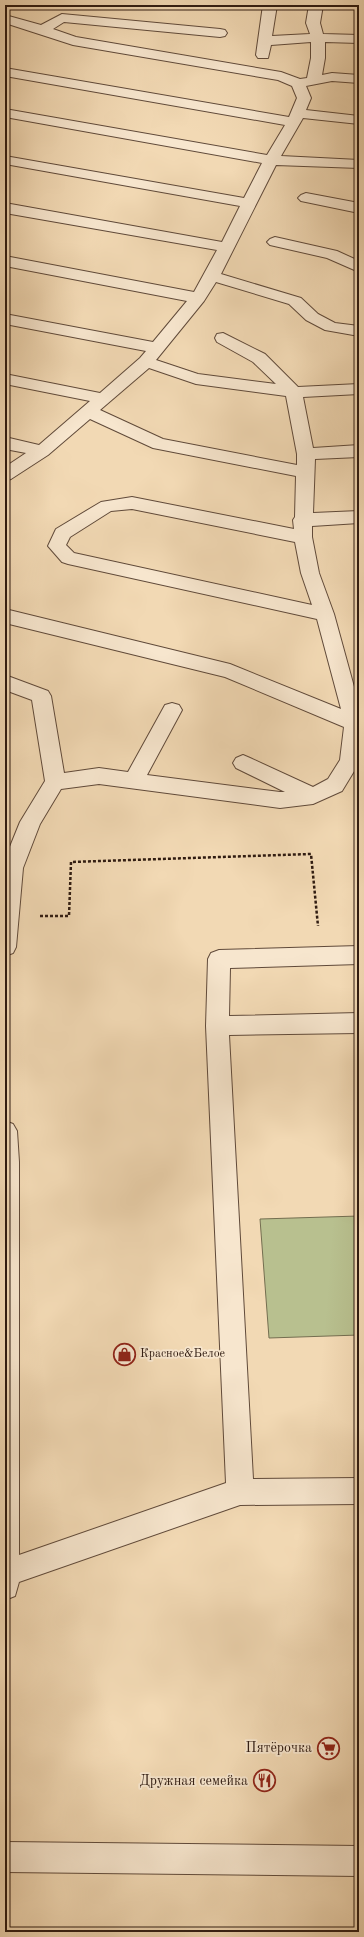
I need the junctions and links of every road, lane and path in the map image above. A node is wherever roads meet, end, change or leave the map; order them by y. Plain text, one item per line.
1 (270, 5) edge
2 (316, 5) edge
3 (65, 11) edge
4 (5, 19) edge
5 (42, 30) junction
6 (220, 34) dead end
7 (318, 38) junction
8 (359, 40) edge
9 (264, 41) junction
10 (5, 72) edge
11 (263, 72) junction
12 (314, 79) junction
13 (359, 79) edge
14 (298, 83) junction
15 (5, 113) edge
16 (295, 117) junction
17 (359, 120) edge
18 (5, 160) edge
19 (271, 160) junction
20 (359, 164) edge
21 (306, 198) dead end
22 (249, 203) junction
23 (5, 208) edge
24 (359, 208) edge
25 (275, 242) dead end
26 (226, 247) junction
27 (5, 261) edge
28 (359, 267) edge
29 (212, 276) junction
30 (198, 298) junction
31 (5, 319) edge
32 (359, 331) edge
33 (223, 338) dead end
34 (158, 348) junction
35 (146, 362) junction
36 (5, 379) edge
37 (359, 389) edge
38 (294, 392) junction
39 (104, 399) junction
40 (89, 412) junction
41 (5, 443) edge
42 (42, 451) junction
43 (359, 451) edge
44 (305, 463) junction
45 (5, 475) edge
46 (359, 517) edge
47 (302, 528) junction
48 (325, 614) junction
49 (5, 616) edge
50 (5, 682) edge
51 (172, 710) dead end
52 (354, 723) junction
53 (355, 748) edge
54 (243, 763) dead end
55 (134, 779) junction
56 (55, 782) junction
57 (313, 796) junction
58 (6, 916) edge
59 (5, 947) edge
60 (359, 955) edge
61 (321, 956) junction
62 (359, 1023) edge
63 (217, 1026) junction
64 (5, 1131) edge
65 (6, 1162) edge
66 (6, 1443) edge
67 (359, 1491) edge
68 (240, 1492) junction
69 (6, 1573) edge
70 (5, 1586) edge
71 (5, 1857) edge
72 (359, 1861) edge

1 - 9 lane
2 - 7 lane
3 - 5 lane
3 - 6 lane
4 - 5 lane
5 - 11 lane
7 - 8 lane
7 - 9 lane
7 - 12 lane
9 - 11 lane
10 - 16 lane
11 - 14 lane
12 - 13 lane
12 - 14 lane
14 - 16 lane
15 - 19 lane
16 - 17 lane
16 - 19 lane
18 - 22 lane
19 - 20 lane
19 - 22 lane
21 - 24 lane
22 - 26 lane
23 - 26 lane
25 - 28 lane
26 - 29 lane
27 - 30 lane
29 - 30 lane
29 - 32 lane
30 - 34 lane
31 - 34 lane
33 - 38 lane
34 - 35 lane
35 - 38 lane
35 - 39 lane
36 - 39 lane
37 - 38 lane
38 - 44 lane
39 - 40 lane
40 - 42 lane
40 - 44 lane
41 - 42 lane
42 - 45 lane
43 - 44 lane
44 - 47 lane
46 - 47 lane
47 - 48 lane
47 - 48 lane
48 - 52 lane
49 - 52 lane
50 - 56 lane
51 - 55 lane
52 - 53 lane
53 - 57 lane
54 - 57 lane
55 - 56 lane
55 - 57 lane
56 - 58 lane
58 - 59 lane
58 - 61 path
60 - 61 lane
61 - 63 lane
62 - 63 lane
63 - 68 lane
64 - 65 lane
65 - 66 lane
66 - 69 lane
67 - 68 lane
68 - 69 lane
69 - 70 lane
71 - 72 lane

